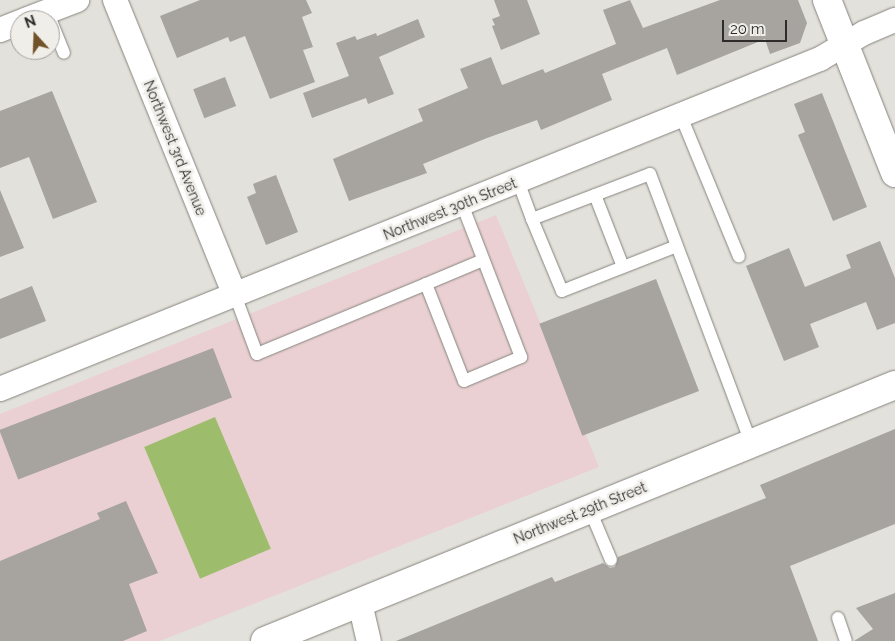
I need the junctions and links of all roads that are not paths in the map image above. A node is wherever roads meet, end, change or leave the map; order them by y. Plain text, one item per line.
1 (77, 0) edge
2 (115, 0) edge
3 (827, 0) edge
4 (53, 10) edge
5 (895, 20) edge
6 (60, 43) edge
7 (845, 45) junction
8 (64, 53) dead end
9 (681, 116) junction
10 (895, 173) edge
11 (518, 181) junction
12 (595, 195) junction
13 (462, 204) junction
14 (532, 219) junction
15 (677, 246) junction
16 (739, 257) dead end
17 (484, 260) junction
18 (623, 267) junction
19 (426, 284) junction
20 (235, 295) junction
21 (895, 385) edge
22 (0, 389) edge
23 (751, 443) junction
24 (590, 510) junction
25 (611, 560) dead end
26 (360, 602) junction
27 (838, 618) dead end
28 (266, 641) edge
29 (369, 641) edge
30 (846, 641) edge

1 - 4 street
2 - 20 street, Northwest 3rd Avenue
3 - 7 street
5 - 7 street, Northwest 30th Street
6 - 8 lane
7 - 9 street, Northwest 30th Street
7 - 10 street
9 - 11 street, Northwest 30th Street
9 - 16 lane
11 - 13 street, Northwest 30th Street
11 - 14 lane
12 - 14 lane
12 - 15 lane
12 - 18 lane
13 - 17 lane
13 - 20 street, Northwest 30th Street
14 - 18 lane
15 - 18 lane
15 - 23 lane
17 - 19 lane
17 - 19 lane
19 - 20 lane
20 - 22 street, Northwest 30th Street
21 - 23 street, Northwest 29th Street
23 - 24 street, Northwest 29th Street
24 - 25 lane
24 - 26 street, Northwest 29th Street
26 - 28 street, Northwest 29th Street
26 - 29 street
27 - 30 lane

